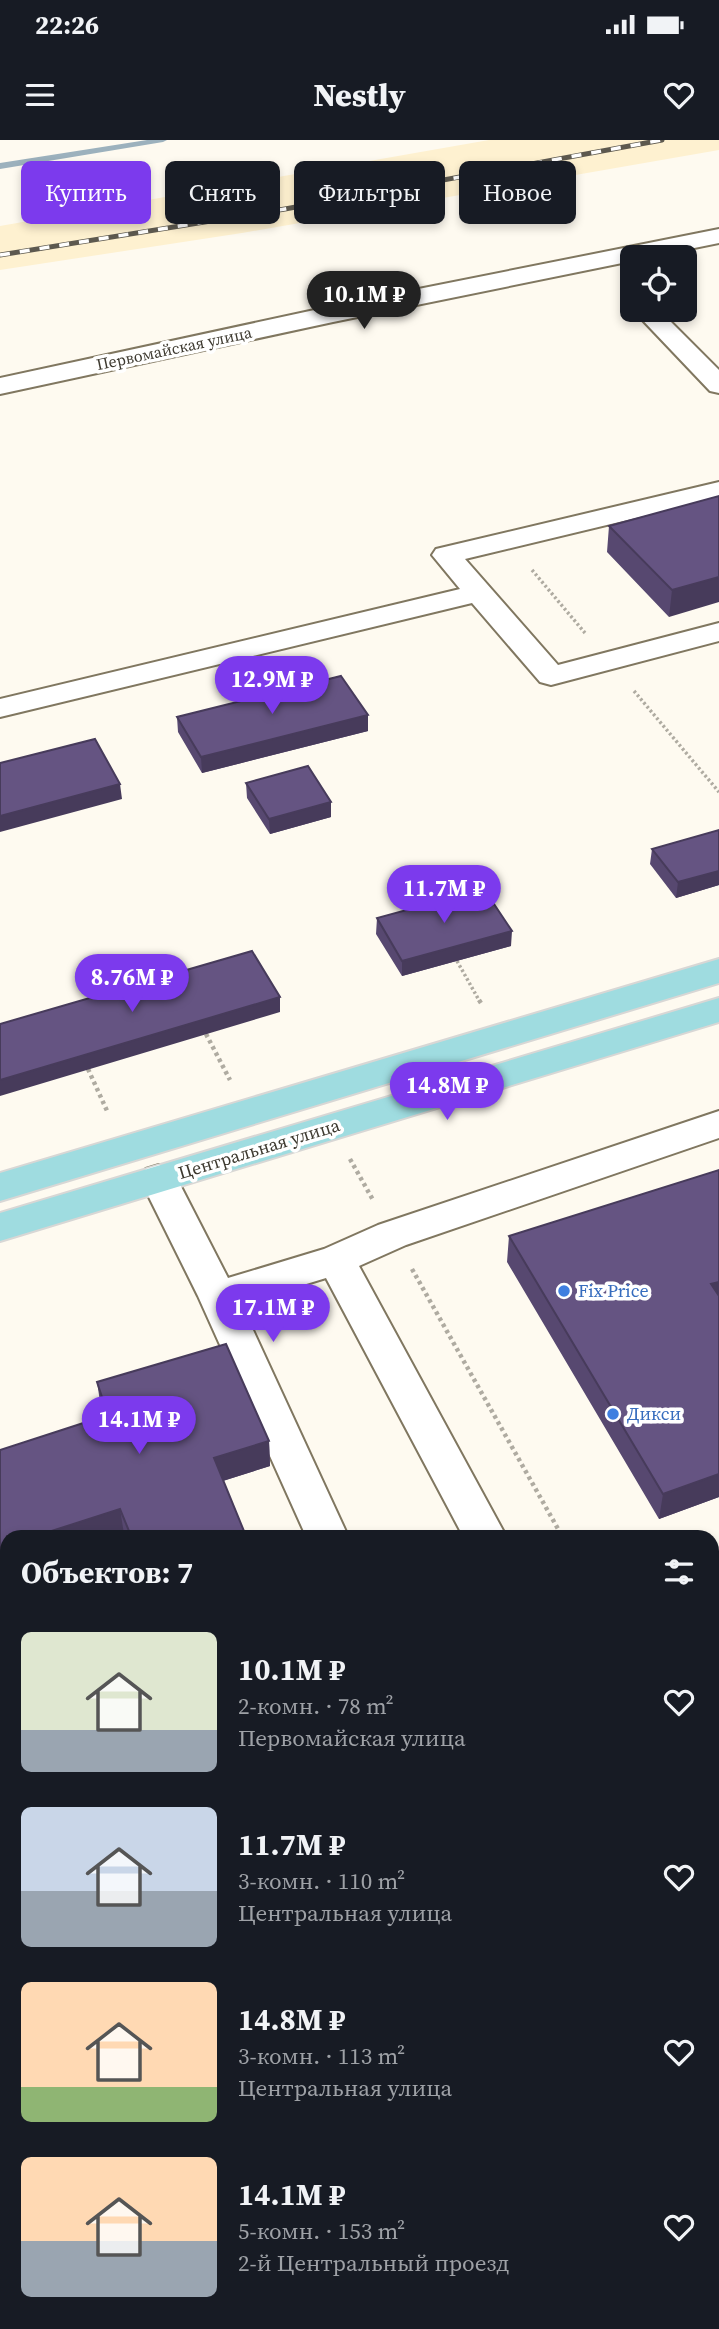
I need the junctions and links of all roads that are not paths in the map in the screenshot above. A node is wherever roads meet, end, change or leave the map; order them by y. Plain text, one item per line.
1 (719, 236) edge
2 (598, 260) junction
3 (616, 279) dead end
4 (657, 322) edge
5 (719, 385) edge
6 (0, 386) edge
7 (719, 490) edge
8 (479, 593) junction
9 (719, 632) edge
10 (0, 708) edge
11 (719, 971) edge
12 (719, 1010) edge
13 (719, 1124) edge
14 (159, 1179) junction
15 (0, 1187) edge
16 (0, 1227) edge
17 (336, 1260) junction
18 (218, 1296) junction
19 (324, 1530) edge
20 (482, 1530) edge

1 - 2 street, Первомайская улица
2 - 3 street
2 - 6 street, Первомайская улица
4 - 5 street
7 - 8 street
8 - 9 street
8 - 10 street
11 - 15 main road
12 - 14 main road, Центральная улица
13 - 17 street
14 - 16 main road, Центральная улица
14 - 18 street
17 - 18 street
17 - 20 street
18 - 19 street

